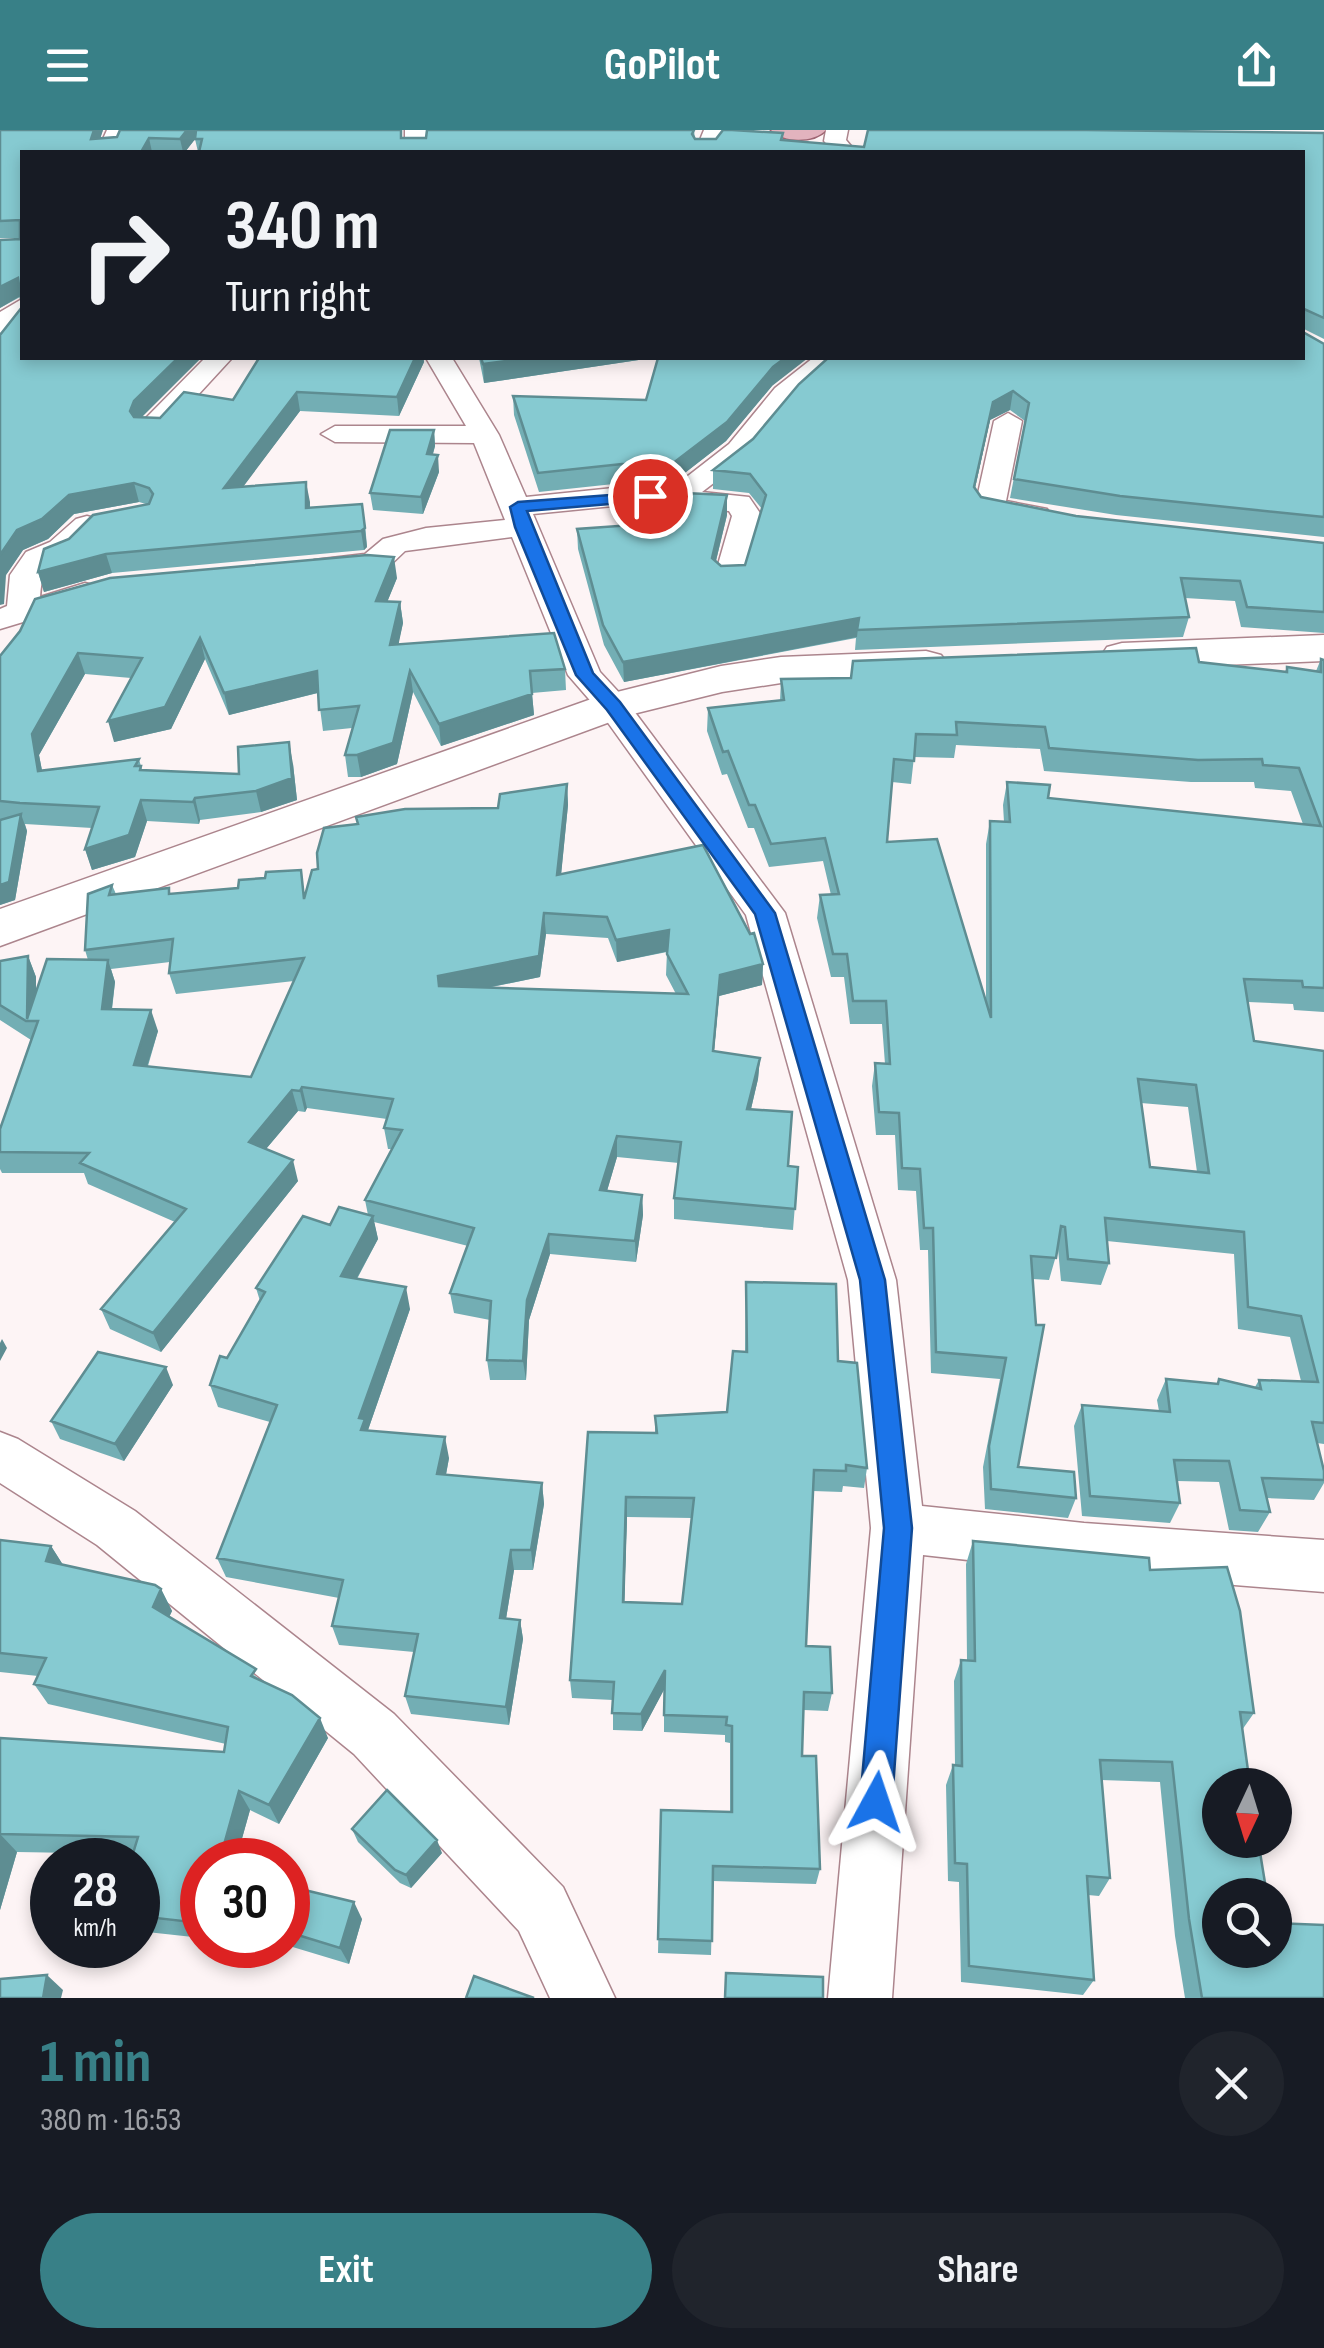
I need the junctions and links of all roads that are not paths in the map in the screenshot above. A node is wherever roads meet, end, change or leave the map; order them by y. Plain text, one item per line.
1 (785, 130) edge
2 (812, 130) edge
3 (216, 360) edge
4 (441, 360) edge
5 (826, 360) edge
6 (1008, 421) dead end
7 (152, 428) edge
8 (334, 434) dead end
9 (486, 435) junction
10 (678, 497) junction
11 (520, 517) junction
12 (123, 518) edge
13 (1062, 519) edge
14 (289, 570) edge
15 (731, 575) edge
16 (112, 586) edge
17 (12, 614) edge
18 (1324, 648) edge
19 (1072, 658) edge
20 (975, 662) edge
21 (613, 706) junction
22 (0, 928) edge
23 (1, 1458) edge
24 (898, 1528) junction
25 (1324, 1566) edge
26 (582, 1998) edge
27 (860, 1998) edge

1 - 2 main road
3 - 7 street
4 - 9 street
5 - 10 street
6 - 13 street
8 - 9 street
9 - 11 street
10 - 11 street
10 - 15 street
11 - 14 street
11 - 21 street
12 - 17 street
16 - 17 street
18 - 19 street
20 - 21 street
21 - 22 street
21 - 24 street
23 - 26 street
24 - 25 street
24 - 27 street

